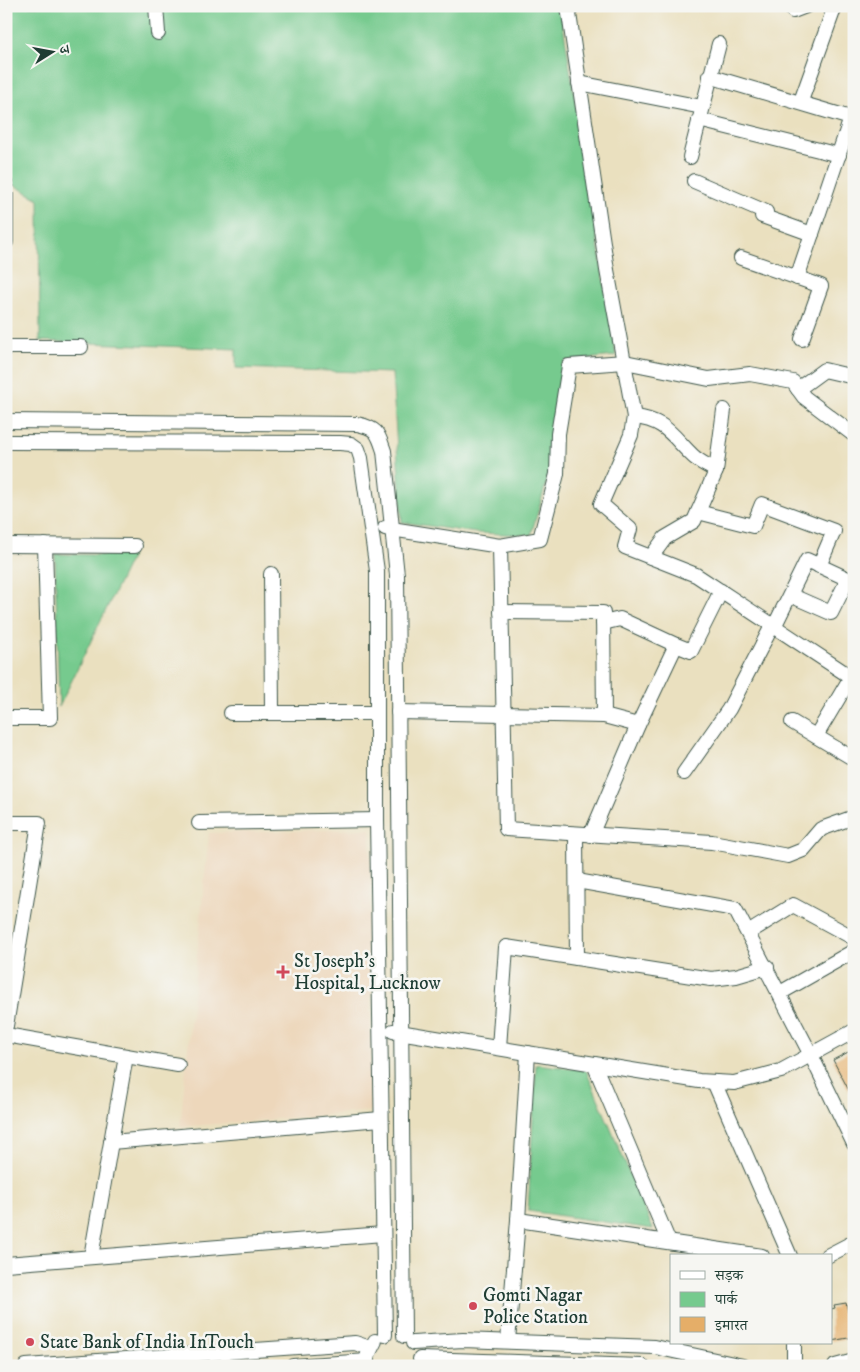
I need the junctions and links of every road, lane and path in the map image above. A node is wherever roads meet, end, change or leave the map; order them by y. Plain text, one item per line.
1 (156, 6) edge
2 (835, 6) edge
3 (569, 7) edge
4 (158, 34) dead end
5 (719, 44) dead end
6 (709, 76) junction
7 (579, 83) junction
8 (801, 101) junction
9 (702, 106) junction
10 (852, 118) edge
11 (699, 120) junction
12 (839, 155) junction
13 (690, 157) dead end
14 (694, 181) dead end
15 (6, 185) edge
16 (812, 234) junction
17 (6, 242) edge
18 (741, 258) dead end
19 (797, 278) junction
20 (802, 339) dead end
21 (6, 347) edge
22 (81, 347) dead end
23 (625, 362) junction
24 (854, 377) edge
25 (798, 389) junction
26 (724, 410) dead end
27 (634, 417) junction
28 (6, 421) edge
29 (854, 436) edge
30 (6, 442) edge
31 (716, 471) junction
32 (698, 512) junction
33 (372, 527) junction
34 (392, 528) junction
35 (6, 545) edge
36 (44, 545) junction
37 (135, 546) dead end
38 (500, 546) junction
39 (651, 557) junction
40 (820, 566) junction
41 (271, 574) dead end
42 (721, 591) junction
43 (790, 594) junction
44 (502, 612) junction
45 (603, 623) junction
46 (773, 626) junction
47 (676, 645) junction
48 (852, 678) edge
49 (398, 712) junction
50 (231, 713) dead end
51 (272, 713) junction
52 (377, 713) junction
53 (504, 714) junction
54 (604, 716) junction
55 (6, 718) edge
56 (792, 722) dead end
57 (638, 725) junction
58 (816, 736) junction
59 (854, 759) edge
60 (684, 773) dead end
61 (854, 817) edge
62 (377, 820) junction
63 (6, 823) edge
64 (200, 823) dead end
65 (576, 835) junction
66 (591, 835) junction
67 (577, 881) junction
68 (748, 932) junction
69 (854, 938) edge
70 (854, 951) edge
71 (577, 958) junction
72 (767, 967) junction
73 (780, 993) junction
74 (6, 1026) edge
75 (380, 1030) junction
76 (854, 1031) edge
77 (401, 1032) junction
78 (6, 1035) edge
79 (499, 1048) junction
80 (528, 1053) junction
81 (811, 1055) junction
82 (126, 1056) junction
83 (594, 1064) junction
84 (178, 1065) dead end
85 (714, 1082) junction
86 (382, 1119) junction
87 (853, 1140) edge
88 (111, 1142) junction
89 (518, 1220) junction
90 (383, 1234) junction
91 (669, 1242) junction
92 (854, 1242) edge
93 (749, 1254) edge
94 (789, 1254) edge
95 (831, 1254) edge
96 (91, 1257) junction
97 (6, 1264) edge
98 (385, 1335) junction
99 (409, 1339) junction
100 (508, 1341) junction
101 (794, 1344) edge
102 (369, 1358) edge
103 (854, 1361) edge
104 (419, 1362) edge
105 (26, 1366) edge
106 (293, 1366) edge
107 (642, 1366) edge
108 (743, 1366) edge
109 (794, 1366) edge
110 (835, 1366) edge

1 - 4 street
2 - 8 street
3 - 7 street
5 - 6 street
6 - 8 street
6 - 9 street
7 - 9 street
7 - 23 street
8 - 10 street
9 - 11 street
10 - 12 street
11 - 12 street
11 - 13 street
12 - 16 street
14 - 16 street
15 - 17 street
16 - 19 street
18 - 19 street
19 - 20 street
21 - 22 street
23 - 25 street
23 - 27 street
23 - 38 street
24 - 25 street
25 - 29 street
26 - 31 street
27 - 31 street
27 - 39 street
28 - 34 street
30 - 33 street
31 - 32 street
32 - 39 street
32 - 40 street
33 - 34 street
33 - 52 street
34 - 38 street
34 - 49 street
35 - 36 street
36 - 37 street
36 - 55 street
38 - 44 street
39 - 42 street
40 - 43 street
40 - 43 street
41 - 51 street
42 - 46 street
42 - 47 street
43 - 46 street
44 - 45 street
44 - 53 street
45 - 47 street
45 - 54 street
46 - 48 street
46 - 60 street
47 - 57 street
48 - 58 street
49 - 53 street
49 - 77 street
50 - 51 street
51 - 52 street
52 - 62 street
53 - 54 street
53 - 65 street
54 - 57 street
56 - 58 street
57 - 66 street
58 - 59 street
61 - 66 street
62 - 64 street
62 - 75 street
63 - 74 street
65 - 66 street
65 - 67 street
67 - 68 street
67 - 71 street
68 - 69 street
68 - 72 street
70 - 73 street
71 - 72 street
71 - 79 street
72 - 73 street
73 - 81 street
75 - 77 street
75 - 86 street
76 - 81 street
77 - 79 street
77 - 99 street
78 - 82 street
79 - 80 street
80 - 83 street
80 - 89 street
81 - 85 street
81 - 87 street
82 - 84 street
82 - 88 street
83 - 85 street
83 - 91 street
85 - 94 street
86 - 88 street
86 - 90 street
88 - 96 street
89 - 91 street
89 - 100 street
90 - 96 street
90 - 98 street
91 - 93 street
92 - 95 street
96 - 97 street
98 - 99 street
98 - 102 street
99 - 100 street
99 - 104 street
100 - 108 street
101 - 109 street
102 - 105 street
102 - 106 street
103 - 110 street
104 - 107 street

